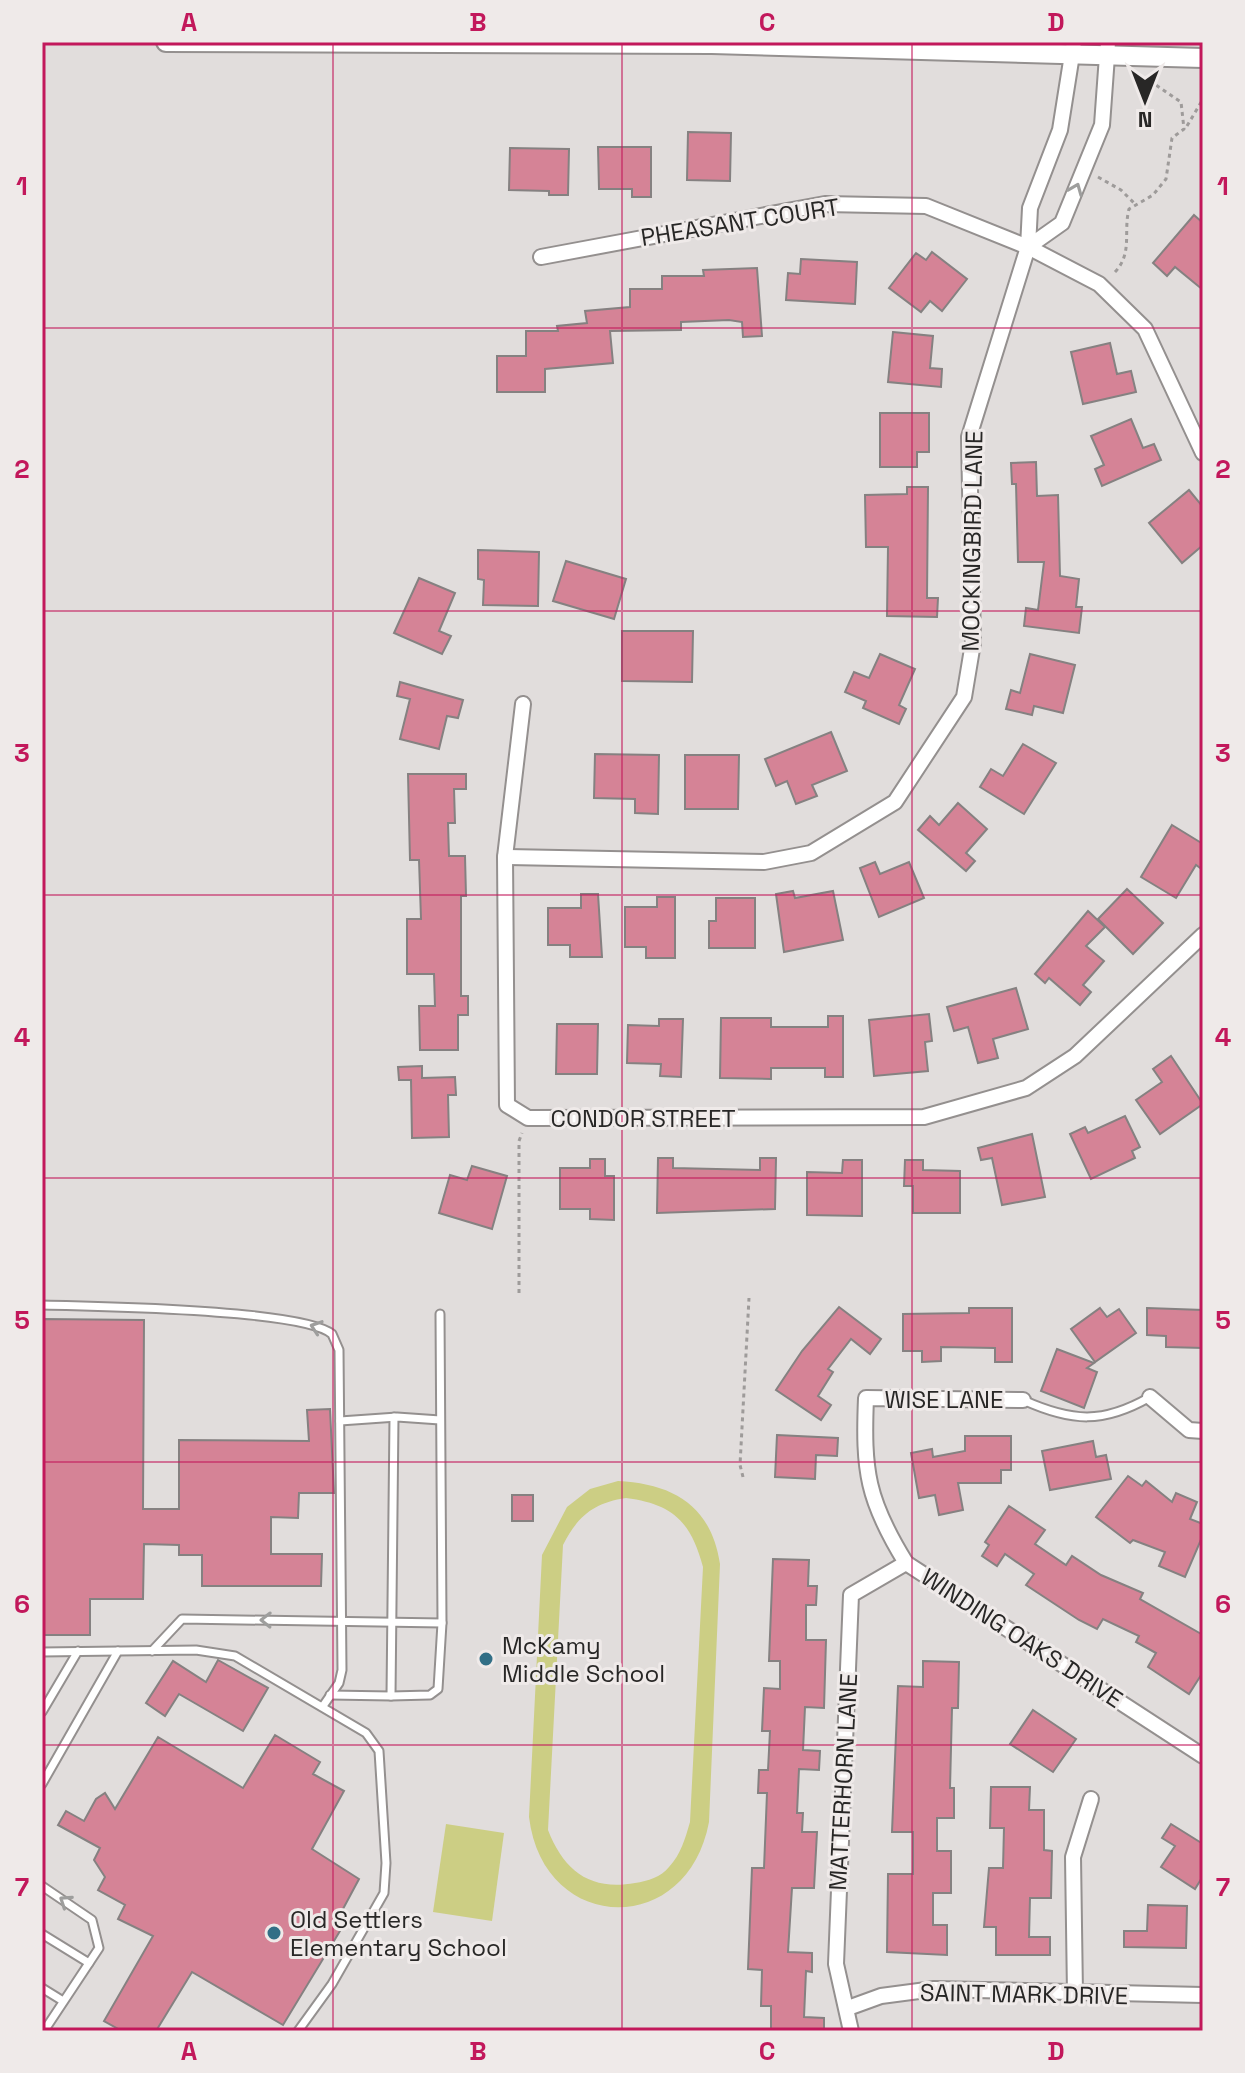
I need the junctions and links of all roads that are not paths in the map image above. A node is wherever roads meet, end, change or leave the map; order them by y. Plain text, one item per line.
1 (166, 42) edge
2 (478, 42) edge
3 (712, 43) edge
4 (1074, 49) edge
5 (1108, 49) edge
6 (1203, 58) edge
7 (1028, 247) junction
8 (541, 257) dead end
9 (1203, 453) edge
10 (523, 704) dead end
11 (505, 857) junction
12 (1203, 935) edge
13 (42, 1305) edge
14 (440, 1314) dead end
15 (1150, 1397) joint
16 (866, 1398) joint
17 (1023, 1400) joint
18 (394, 1417) junction
19 (440, 1420) junction
20 (340, 1421) junction
21 (1203, 1431) edge
22 (906, 1563) junction
23 (344, 1621) junction
24 (392, 1622) junction
25 (442, 1623) junction
26 (78, 1651) junction
27 (118, 1651) junction
28 (152, 1651) junction
29 (42, 1652) edge
30 (330, 1695) junction
31 (391, 1696) junction
32 (323, 1706) junction
33 (42, 1712) edge
34 (1203, 1756) edge
35 (42, 1784) edge
36 (1091, 1799) dead end
37 (42, 1886) edge
38 (42, 1934) edge
39 (89, 1963) junction
40 (42, 1988) edge
41 (1075, 1994) junction
42 (1203, 1995) edge
43 (63, 2001) junction
44 (848, 2008) junction
45 (44, 2031) edge
46 (298, 2031) edge
47 (851, 2031) edge

1 - 2 street
2 - 3 street
3 - 4 street
4 - 5 street
4 - 7 street, MOCKINGBIRD LANE
5 - 6 street
7 -> 5 street
7 - 8 street, PHEASANT COURT
7 - 9 street, PHEASANT COURT
7 - 11 street, MOCKINGBIRD LANE
10 - 11 street, CONDOR STREET
11 - 12 street, CONDOR STREET
20 -> 13 lane
14 - 19 lane
15 - 17 lane
15 - 21 street
16 - 17 street, WISE LANE
16 - 22 street, WINDING OAKS DRIVE
18 - 19 lane
18 - 20 lane
18 - 24 lane
19 - 25 lane
20 - 23 lane
22 - 34 street, WINDING OAKS DRIVE
22 - 44 street, MATTERHORN LANE
23 - 24 lane
23 -> 28 lane
23 - 30 lane
24 - 25 lane
24 - 31 lane
25 - 31 lane
26 - 27 lane
26 - 29 lane
26 - 33 lane
27 - 28 lane
27 - 35 lane
28 - 32 lane
30 - 31 lane
30 - 32 lane
32 - 46 lane
36 - 41 street
39 -> 37 lane
38 - 39 lane
39 - 43 lane
40 - 43 lane
41 - 42 street, SAINT MARK DRIVE
41 - 44 street, SAINT MARK DRIVE
43 - 45 lane
44 - 47 street, MATTERHORN LANE

